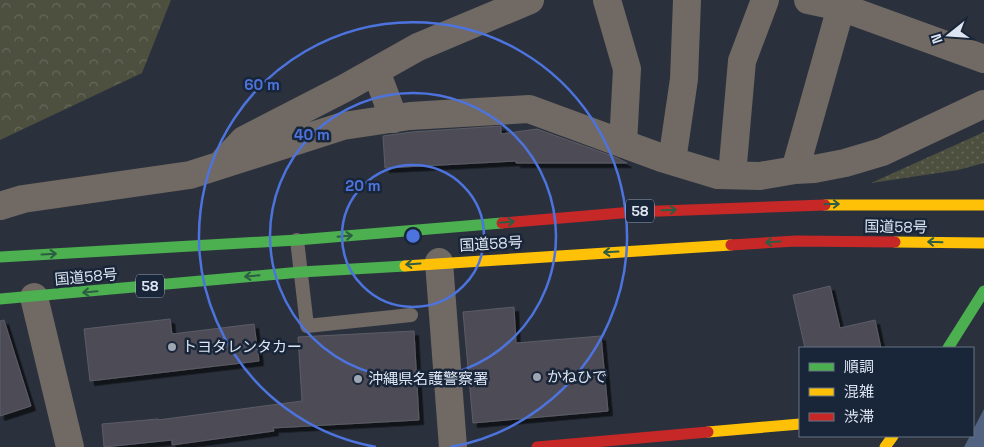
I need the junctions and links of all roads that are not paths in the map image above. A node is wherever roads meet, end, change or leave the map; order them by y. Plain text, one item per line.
1 (530, 0) edge
2 (607, 0) edge
3 (687, 0) edge
4 (765, 0) edge
5 (808, 0) edge
6 (850, 6) edge
7 (984, 59) edge
8 (376, 71) junction
9 (984, 104) edge
10 (394, 118) junction
11 (623, 144) junction
12 (672, 161) junction
13 (218, 167) junction
14 (796, 170) junction
15 (732, 175) junction
16 (984, 205) edge
17 (0, 206) edge
18 (297, 240) junction
19 (984, 244) edge
20 (0, 257) edge
21 (440, 262) junction
22 (301, 272) junction
23 (984, 291) edge
24 (34, 297) junction
25 (0, 300) edge
26 (411, 316) dead end
27 (949, 347) edge
28 (799, 424) edge
29 (70, 447) edge
30 (453, 447) edge
31 (537, 447) edge

1 - 8 street
2 - 11 street
3 - 12 street
4 - 15 street
5 - 6 street
6 - 7 street
6 - 14 street
8 - 10 street
8 - 13 street
9 - 14 street
10 - 11 street
10 - 13 street
11 - 12 street
12 - 15 street
13 - 17 street
14 - 15 street
18 -> 16 main road, 国道58号 / 58
20 -> 18 main road, 国道58号 / 58
18 - 22 lane
19 -> 21 main road, 国道58号 / 58
21 -> 22 main road, 国道58号 / 58
21 - 30 street
22 -> 24 main road, 国道58号 / 58
22 - 26 lane
23 - 27 main road
24 - 25 main road, 国道58号 / 58
24 - 29 street
28 - 31 main road

